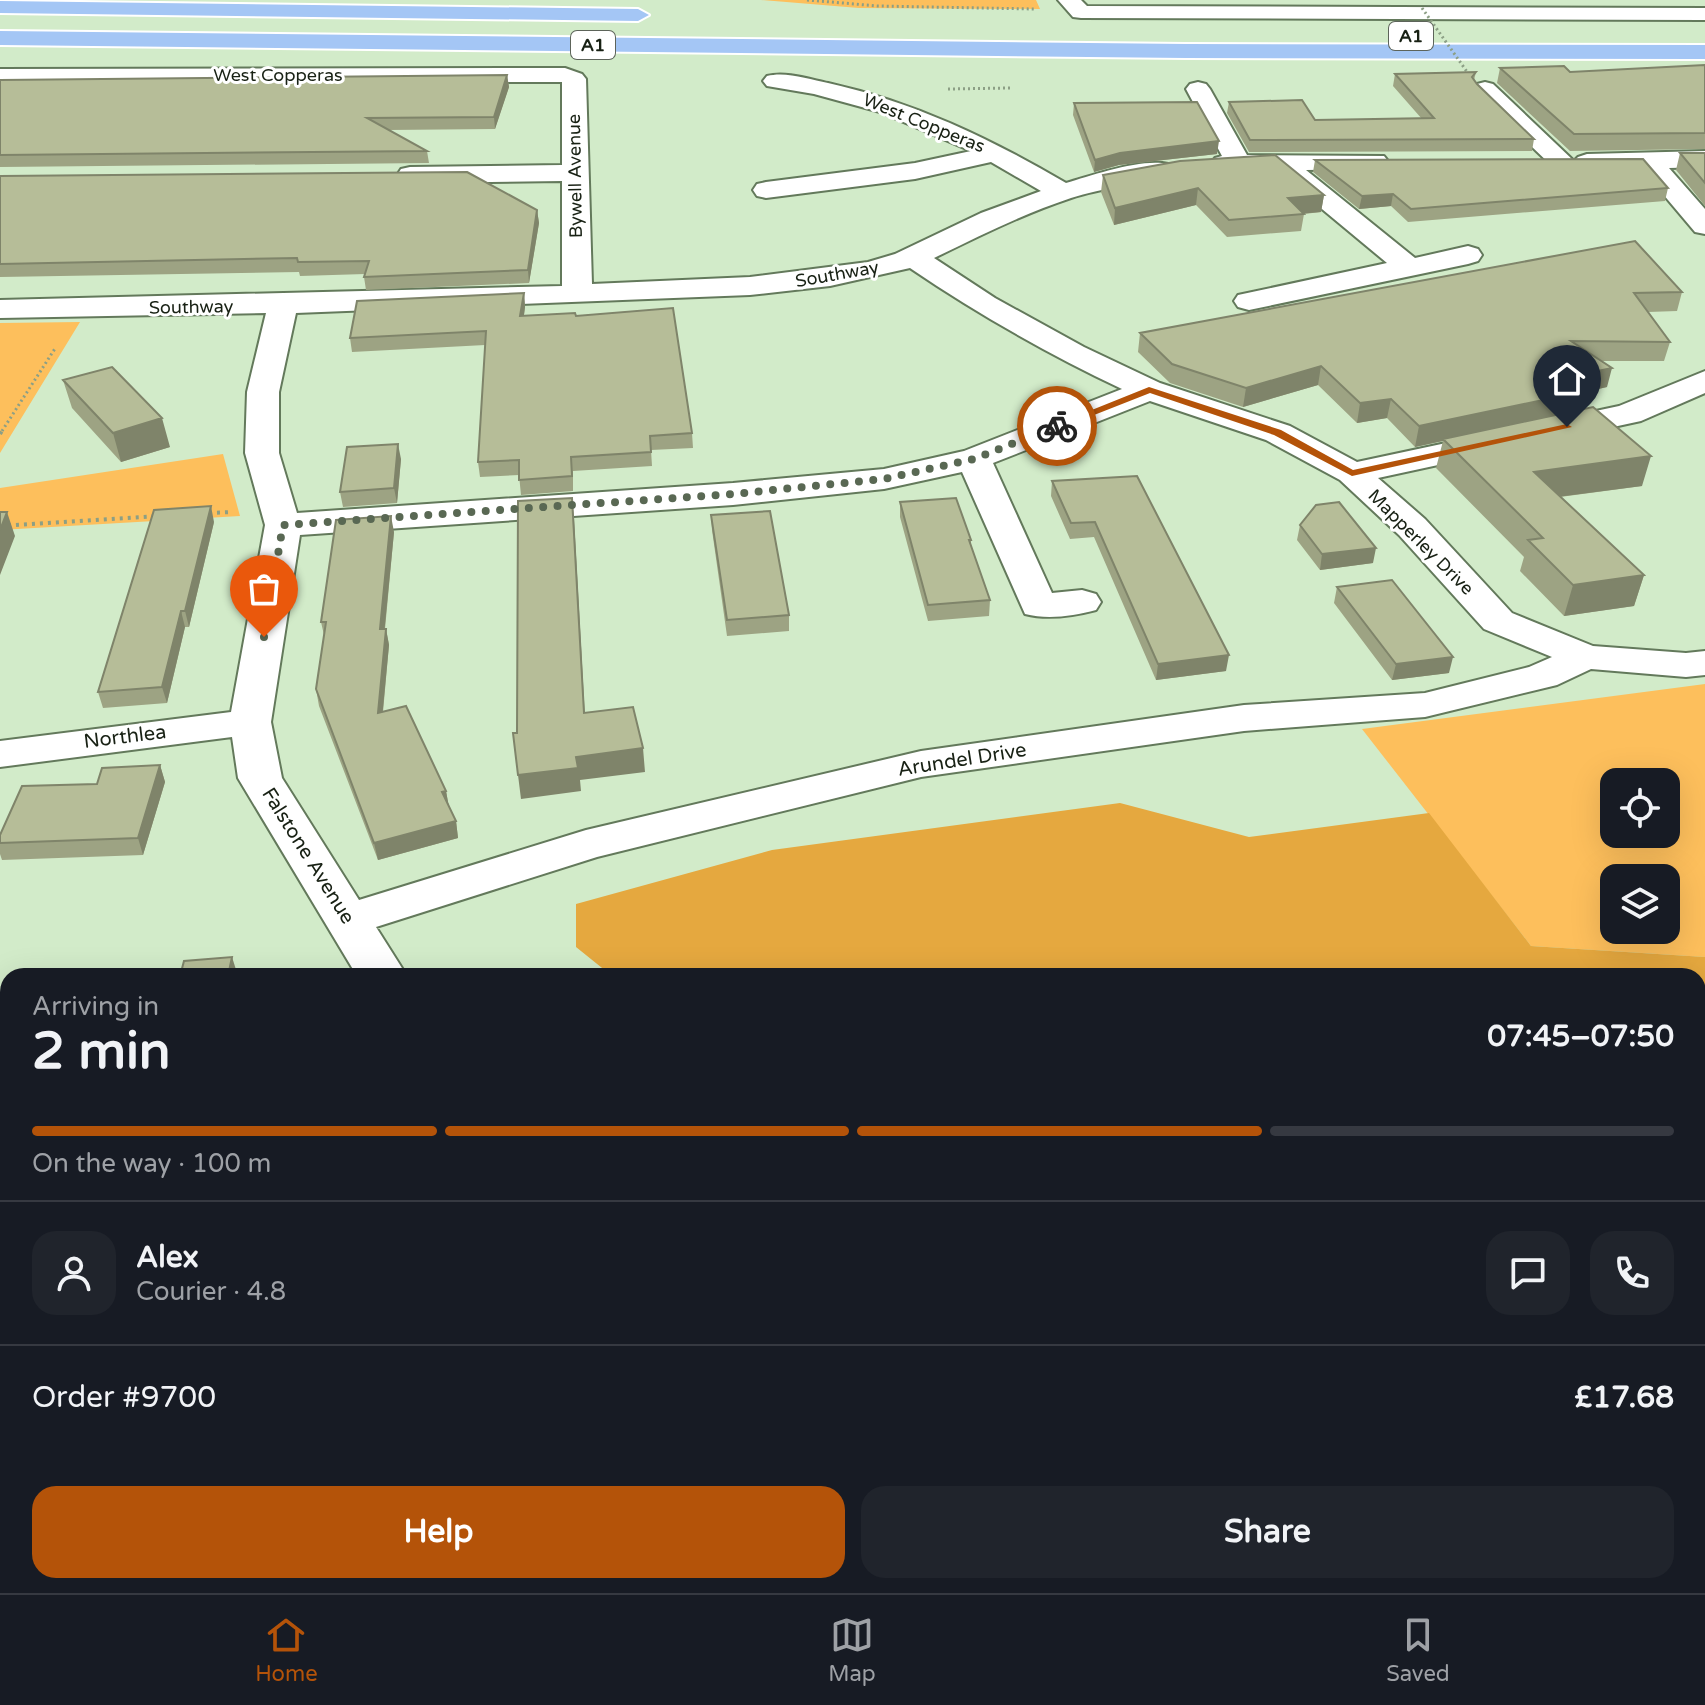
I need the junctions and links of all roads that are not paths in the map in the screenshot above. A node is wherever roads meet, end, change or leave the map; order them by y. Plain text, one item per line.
1 (1357, 0) edge
2 (1075, 6) edge
3 (0, 7) edge
4 (1705, 14) edge
5 (1378, 15) junction
6 (657, 16) dead end
7 (0, 23) edge
8 (1045, 28) dead end
9 (1117, 33) junction
10 (1705, 36) edge
11 (0, 38) edge
12 (1186, 51) junction
13 (1705, 52) edge
14 (0, 56) edge
15 (779, 71) junction
16 (1705, 72) edge
17 (555, 73) joint
18 (0, 76) edge
19 (1478, 83) edge
20 (1198, 89) dead end
21 (998, 153) junction
22 (1705, 159) edge
23 (1280, 161) junction
24 (1405, 161) edge
25 (1649, 161) junction
26 (1238, 162) junction
27 (1515, 162) edge
28 (1562, 162) junction
29 (575, 173) junction
30 (381, 175) edge
31 (766, 190) dead end
32 (1063, 192) junction
33 (1705, 226) edge
34 (1468, 255) dead end
35 (913, 257) junction
36 (1409, 267) junction
37 (577, 294) junction
38 (1249, 301) dead end
39 (283, 306) junction
40 (0, 309) edge
41 (1705, 381) edge
42 (1149, 390) junction
43 (974, 459) junction
44 (1352, 473) junction
45 (280, 517) junction
46 (1082, 602) dead end
47 (1586, 657) junction
48 (1705, 663) edge
49 (250, 722) junction
50 (0, 754) edge
51 (347, 920) junction
52 (377, 968) edge

1 - 5 street
2 - 5 street
3 - 6 highway
4 - 5 street
7 - 9 highway, A1
8 - 9 highway
9 - 10 highway, A1
11 - 12 highway, A1
12 - 13 highway, A1
12 - 15 highway
14 - 15 highway
15 - 16 highway
15 - 21 street, West Copperas
17 - 18 street, West Copperas
17 - 29 street, Bywell Avenue
19 - 28 street
20 - 26 street
21 - 31 street
21 - 32 street, West Copperas
22 - 25 street
23 - 24 street, Southway
23 - 26 street, Southway
23 - 36 street
25 - 28 street
25 - 33 street
26 - 32 street, Southway
27 - 28 street
29 - 30 street
29 - 37 street, Bywell Avenue
32 - 35 street, Southway
34 - 36 street
35 - 37 street, Southway
35 - 42 street, Mapperley Drive
36 - 38 street
37 - 39 street, Southway
39 - 40 street, Southway
39 - 45 street, Falstone Avenue
41 - 44 street
42 - 43 street
42 - 44 street, Mapperley Drive
43 - 45 street
43 - 46 street
44 - 47 street, Mapperley Drive
45 - 49 street, Falstone Avenue
47 - 48 street
47 - 51 street, Arundel Drive
49 - 50 street, Northlea
49 - 51 street, Falstone Avenue
51 - 52 street, Falstone Avenue

